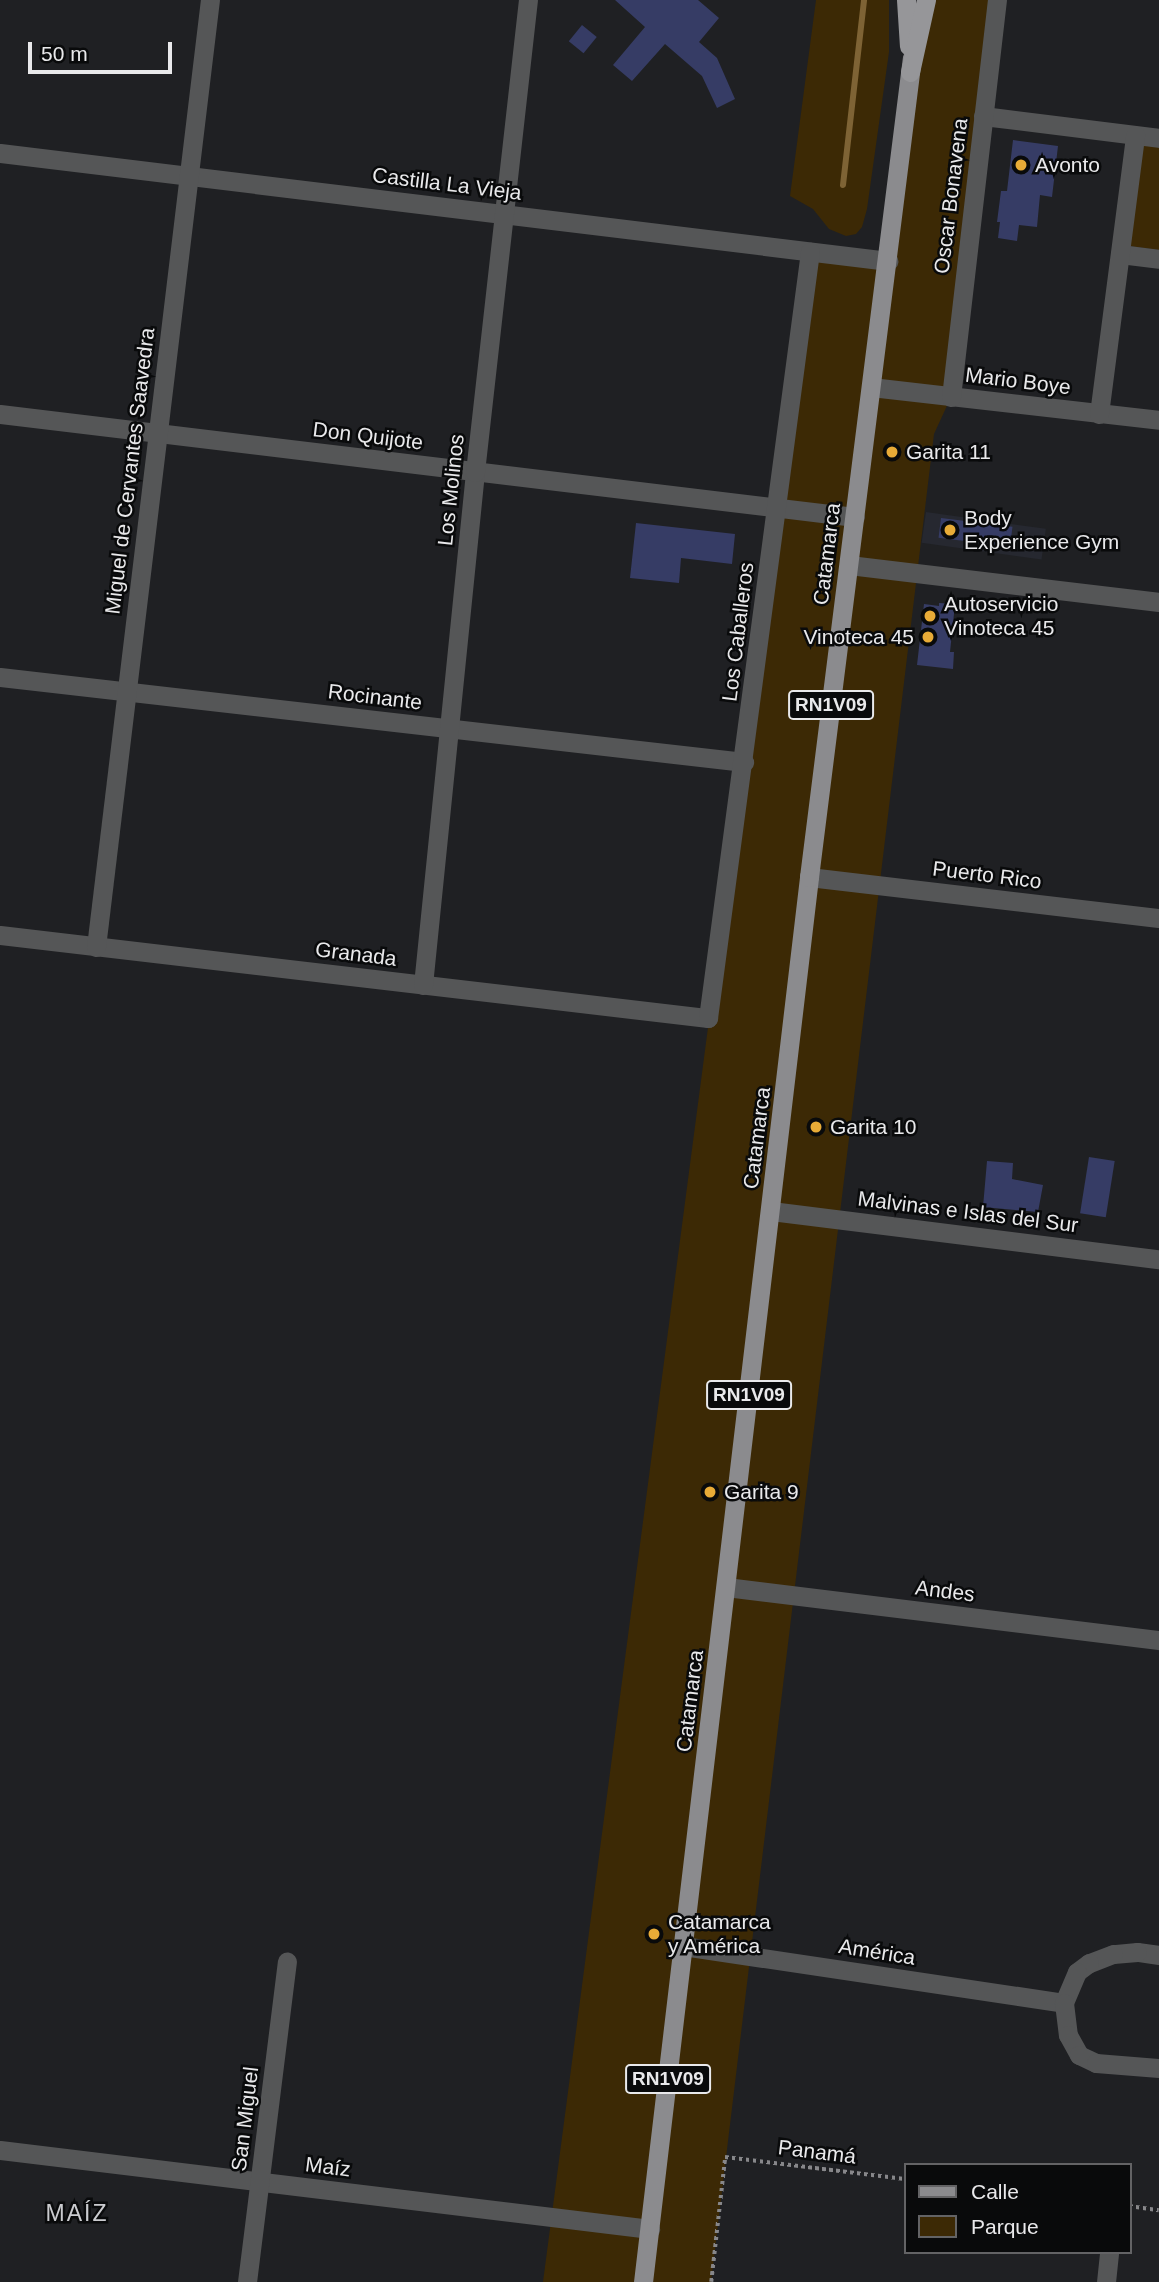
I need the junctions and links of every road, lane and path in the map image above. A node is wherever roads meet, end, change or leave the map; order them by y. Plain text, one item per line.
1 (210, 0) edge
2 (528, 0) edge
3 (906, 0) edge
4 (919, 0) edge
5 (926, 0) edge
6 (997, 0) edge
7 (910, 72) junction
8 (983, 116) junction
9 (1135, 135) junction
10 (1159, 138) edge
11 (0, 153) edge
12 (189, 176) junction
13 (506, 213) junction
14 (810, 251) junction
15 (1119, 254) junction
16 (1159, 259) edge
17 (888, 261) junction
18 (871, 387) junction
19 (951, 397) junction
20 (0, 414) edge
21 (1099, 414) junction
22 (1159, 420) edge
23 (158, 433) junction
24 (475, 472) junction
25 (777, 508) junction
26 (855, 517) junction
27 (849, 565) junction
28 (1159, 602) edge
29 (0, 677) edge
30 (127, 691) junction
31 (449, 728) junction
32 (744, 762) junction
33 (809, 877) junction
34 (1159, 918) edge
35 (0, 935) edge
36 (96, 947) junction
37 (423, 985) junction
38 (708, 1018) joint
39 (771, 1211) junction
40 (1159, 1259) edge
41 (726, 1587) junction
42 (1159, 1640) edge
43 (683, 1946) junction
44 (1159, 1955) edge
45 (287, 1961) dead end
46 (1064, 2004) junction
47 (1159, 2068) edge
48 (0, 2150) edge
49 (904, 2179) edge
50 (260, 2182) junction
51 (1131, 2206) edge
52 (1159, 2210) edge
53 (650, 2229) junction
54 (1109, 2254) edge
55 (247, 2282) edge
56 (643, 2282) edge
57 (711, 2282) edge
58 (1106, 2282) edge

1 - 12 street, Miguel de Cervantes Saavedra
2 - 13 street, Los Molinos
3 - 7 highway
4 - 7 main road, Catamarca / RN1V09
5 - 7 highway
6 - 8 street, Oscar Bonavena
7 - 17 main road, Catamarca / RN1V09
8 - 9 street
8 - 19 street, Oscar Bonavena
9 - 10 street
9 - 15 street
11 - 12 street, Castilla La Vieja
12 - 13 street, Castilla La Vieja
12 - 23 street, Miguel de Cervantes Saavedra
13 - 14 street, Castilla La Vieja
13 - 24 street, Los Molinos
14 - 17 street, Castilla La Vieja
14 - 25 street, Los Caballeros
15 - 16 street
15 - 21 street
17 - 18 main road, Catamarca / RN1V09
18 - 19 street, Mario Boye
18 - 26 main road, Catamarca / RN1V09
19 - 21 street, Mario Boye
20 - 23 street, Don Quijote
21 - 22 street, Mario Boye
23 - 24 street, Don Quijote
23 - 30 street, Miguel de Cervantes Saavedra
24 - 25 street, Don Quijote
24 - 31 street, Los Molinos
25 - 26 street, Don Quijote
25 - 32 street, Los Caballeros
26 - 27 main road, Catamarca / RN1V09
27 - 28 street
27 - 33 main road, Catamarca / RN1V09
29 - 30 street, Rocinante
30 - 31 street, Rocinante
30 - 36 street, Miguel de Cervantes Saavedra
31 - 32 street, Rocinante
31 - 37 street, Los Molinos
32 - 38 street, Los Caballeros
33 - 34 street, Puerto Rico
33 - 39 main road, Catamarca / RN1V09
35 - 36 street, Granada
36 - 37 street, Granada
37 - 38 street, Granada
39 - 40 street, Malvinas e Islas del Sur
39 - 41 main road, Catamarca / RN1V09
41 - 42 street, Andes
41 - 43 main road, Catamarca / RN1V09
43 - 46 street, América
43 - 53 main road, Catamarca / RN1V09
44 - 46 street
45 - 50 street, San Miguel
46 - 47 street
48 - 50 street, Maíz
49 - 57 path, Panamá
50 - 53 street, Maíz
50 - 55 street, San Miguel
51 - 52 path
53 - 56 main road, Catamarca / RN1V09
54 - 58 street

